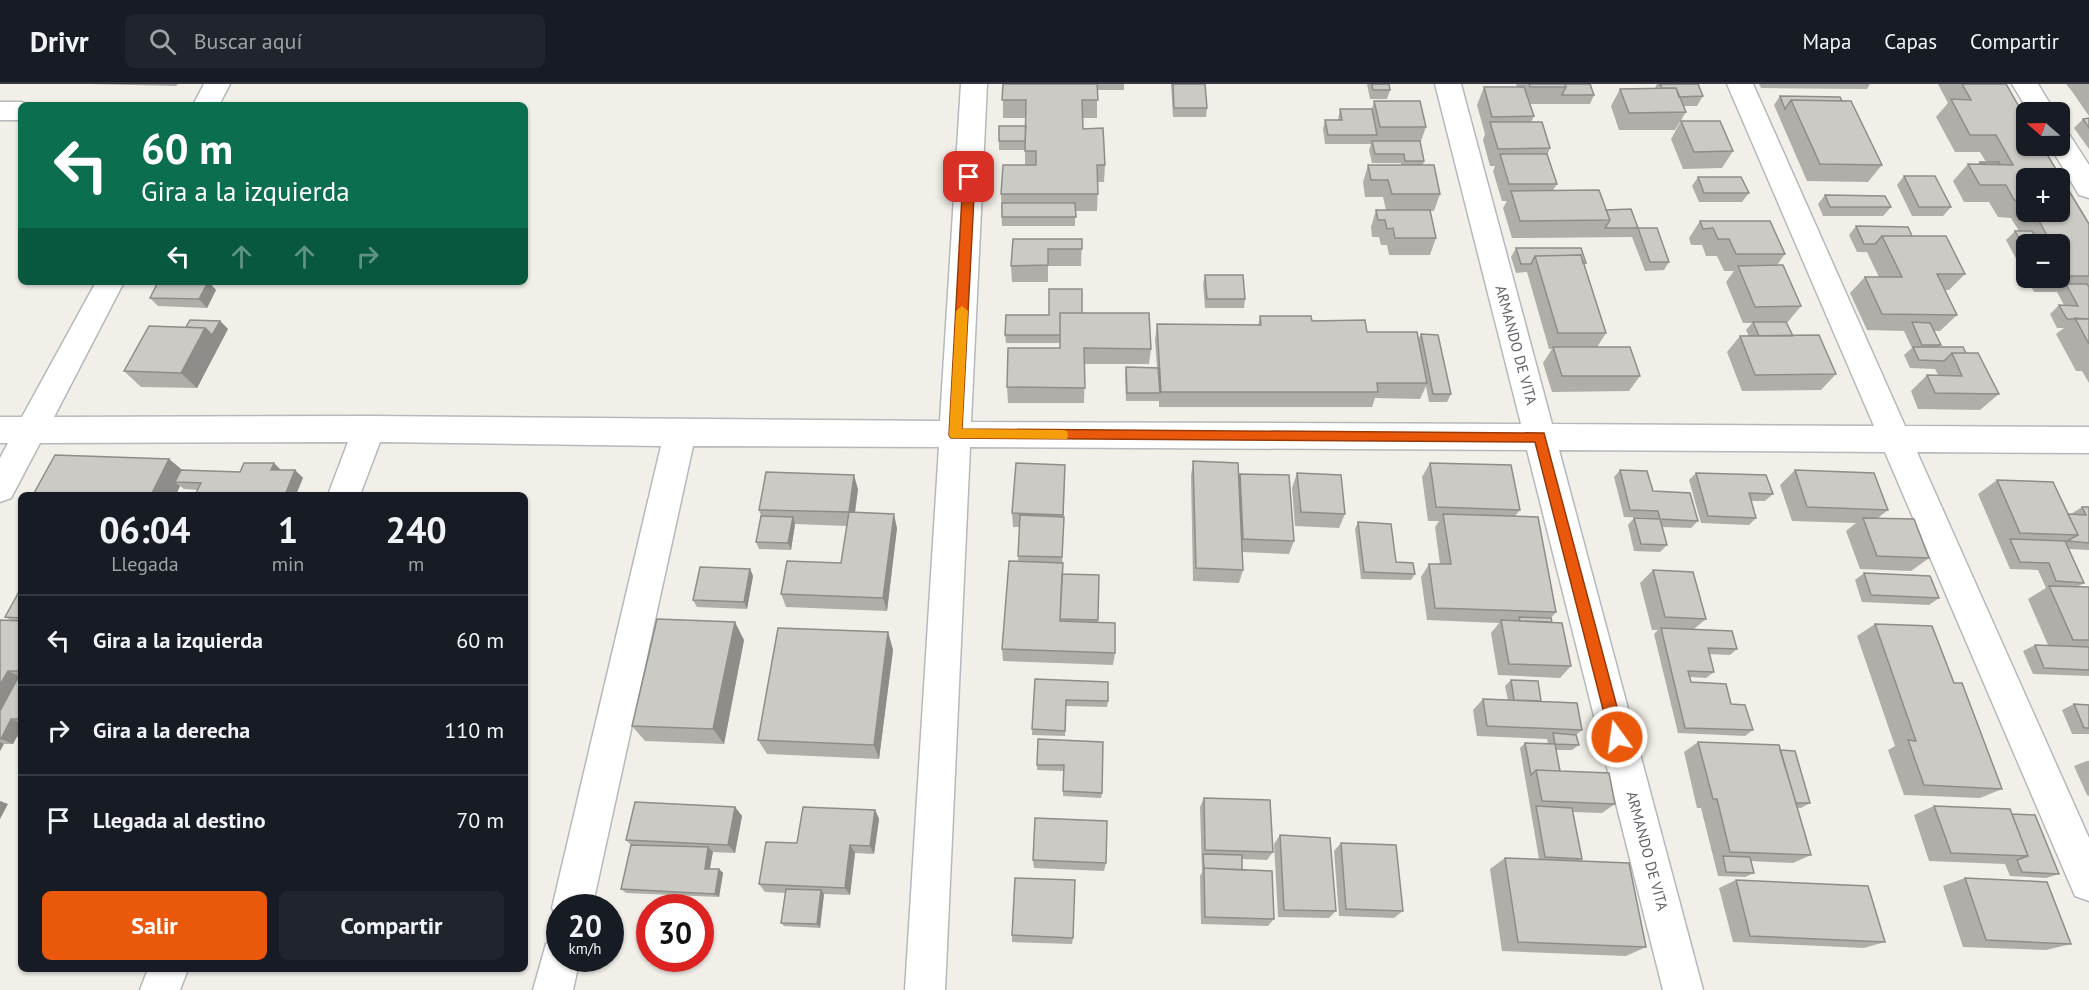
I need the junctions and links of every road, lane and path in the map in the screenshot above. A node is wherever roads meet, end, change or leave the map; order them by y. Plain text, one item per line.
1 (217, 84) edge
2 (974, 84) edge
3 (1448, 84) edge
4 (1740, 84) edge
5 (2025, 84) edge
6 (208, 102) edge
7 (2036, 102) edge
8 (0, 111) edge
9 (18, 111) edge
10 (2070, 156) edge
11 (2089, 188) edge
12 (108, 285) edge
13 (0, 429) edge
14 (369, 429) junction
15 (31, 430) junction
16 (680, 433) junction
17 (955, 435) junction
18 (1540, 437) junction
19 (1893, 438) junction
20 (2089, 440) edge
21 (0, 488) edge
22 (345, 492) edge
23 (2089, 882) edge
24 (575, 894) edge
25 (167, 972) edge
26 (557, 972) edge
27 (160, 990) edge
28 (553, 990) edge
29 (925, 990) edge
30 (1683, 990) edge

1 - 6 street
2 - 17 street
3 - 18 street, ARMANDO DE VITA
4 - 19 street
5 - 7 street
8 - 9 street
10 - 11 street
12 - 15 street
13 - 15 street
14 - 15 street
14 - 16 street
14 - 22 street
15 - 21 street
16 - 17 street
16 - 24 street
17 - 18 street
17 - 29 street
18 - 19 street
18 - 30 street, ARMANDO DE VITA
19 - 20 street
19 - 23 street
25 - 27 street
26 - 28 street

